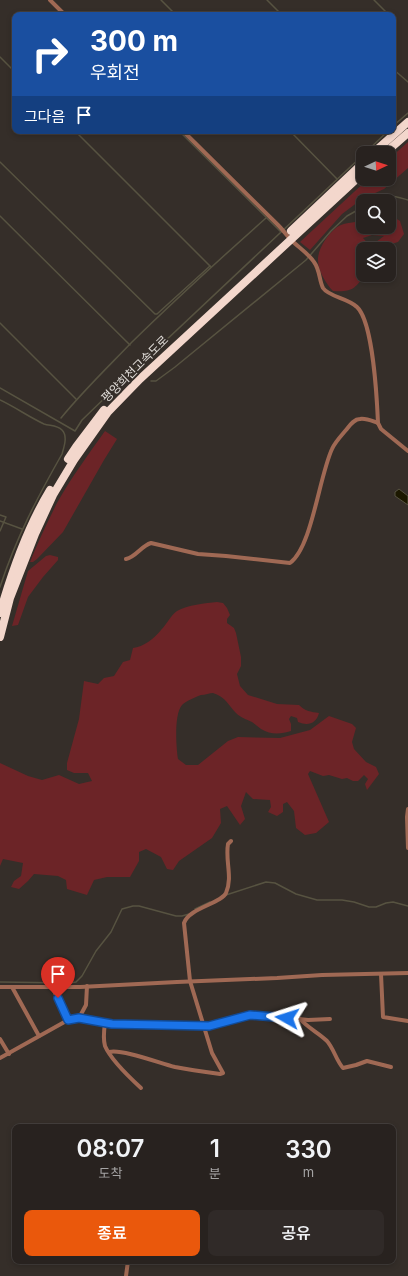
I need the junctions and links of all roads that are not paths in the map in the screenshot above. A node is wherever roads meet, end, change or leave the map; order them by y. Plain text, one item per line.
1 (50, 0) edge
2 (62, 12) edge
3 (408, 122) edge
4 (396, 133) edge
5 (408, 133) edge
6 (186, 134) edge
7 (394, 134) edge
8 (381, 146) edge
9 (393, 146) edge
10 (356, 169) edge
11 (356, 179) edge
12 (288, 237) junction
13 (378, 423) junction
14 (408, 451) edge
15 (126, 560) dead end
16 (0, 613) edge
17 (0, 637) edge
18 (408, 809) edge
19 (231, 841) dead end
20 (408, 848) edge
21 (408, 973) edge
22 (381, 974) junction
23 (190, 981) junction
24 (87, 986) junction
25 (0, 987) edge
26 (12, 987) junction
27 (52, 987) junction
28 (79, 1018) junction
29 (300, 1019) junction
30 (330, 1019) dead end
31 (68, 1020) junction
32 (408, 1021) edge
33 (105, 1023) junction
34 (202, 1025) junction
35 (39, 1036) junction
36 (0, 1039) edge
37 (109, 1052) junction
38 (9, 1054) junction
39 (0, 1058) edge
40 (391, 1067) dead end
41 (141, 1088) dead end
42 (128, 1264) edge
43 (126, 1276) edge

1 - 2 street
3 - 4 highway
5 - 9 highway
6 - 12 street
7 - 8 highway
10 - 12 highway, 평양희천고속도로
11 - 12 highway, 평양희천고속도로
12 - 13 street
12 - 16 highway, 평양희천고속도로
12 - 17 highway, 평양희천고속도로
13 - 14 street
13 - 15 street
18 - 20 street
19 - 23 street
21 - 22 street
22 - 23 street
22 - 32 street
23 - 24 street
23 - 34 street
24 - 27 street
24 - 28 street
25 - 26 street
26 - 27 street
26 - 35 street
27 - 31 street
28 - 31 street
28 - 33 street
29 - 30 street
29 - 34 street
29 - 40 street
31 - 35 street
33 - 34 street
33 - 37 street
34 - 37 street
35 - 38 street
36 - 38 street
37 - 41 street
38 - 39 street
42 - 43 street

